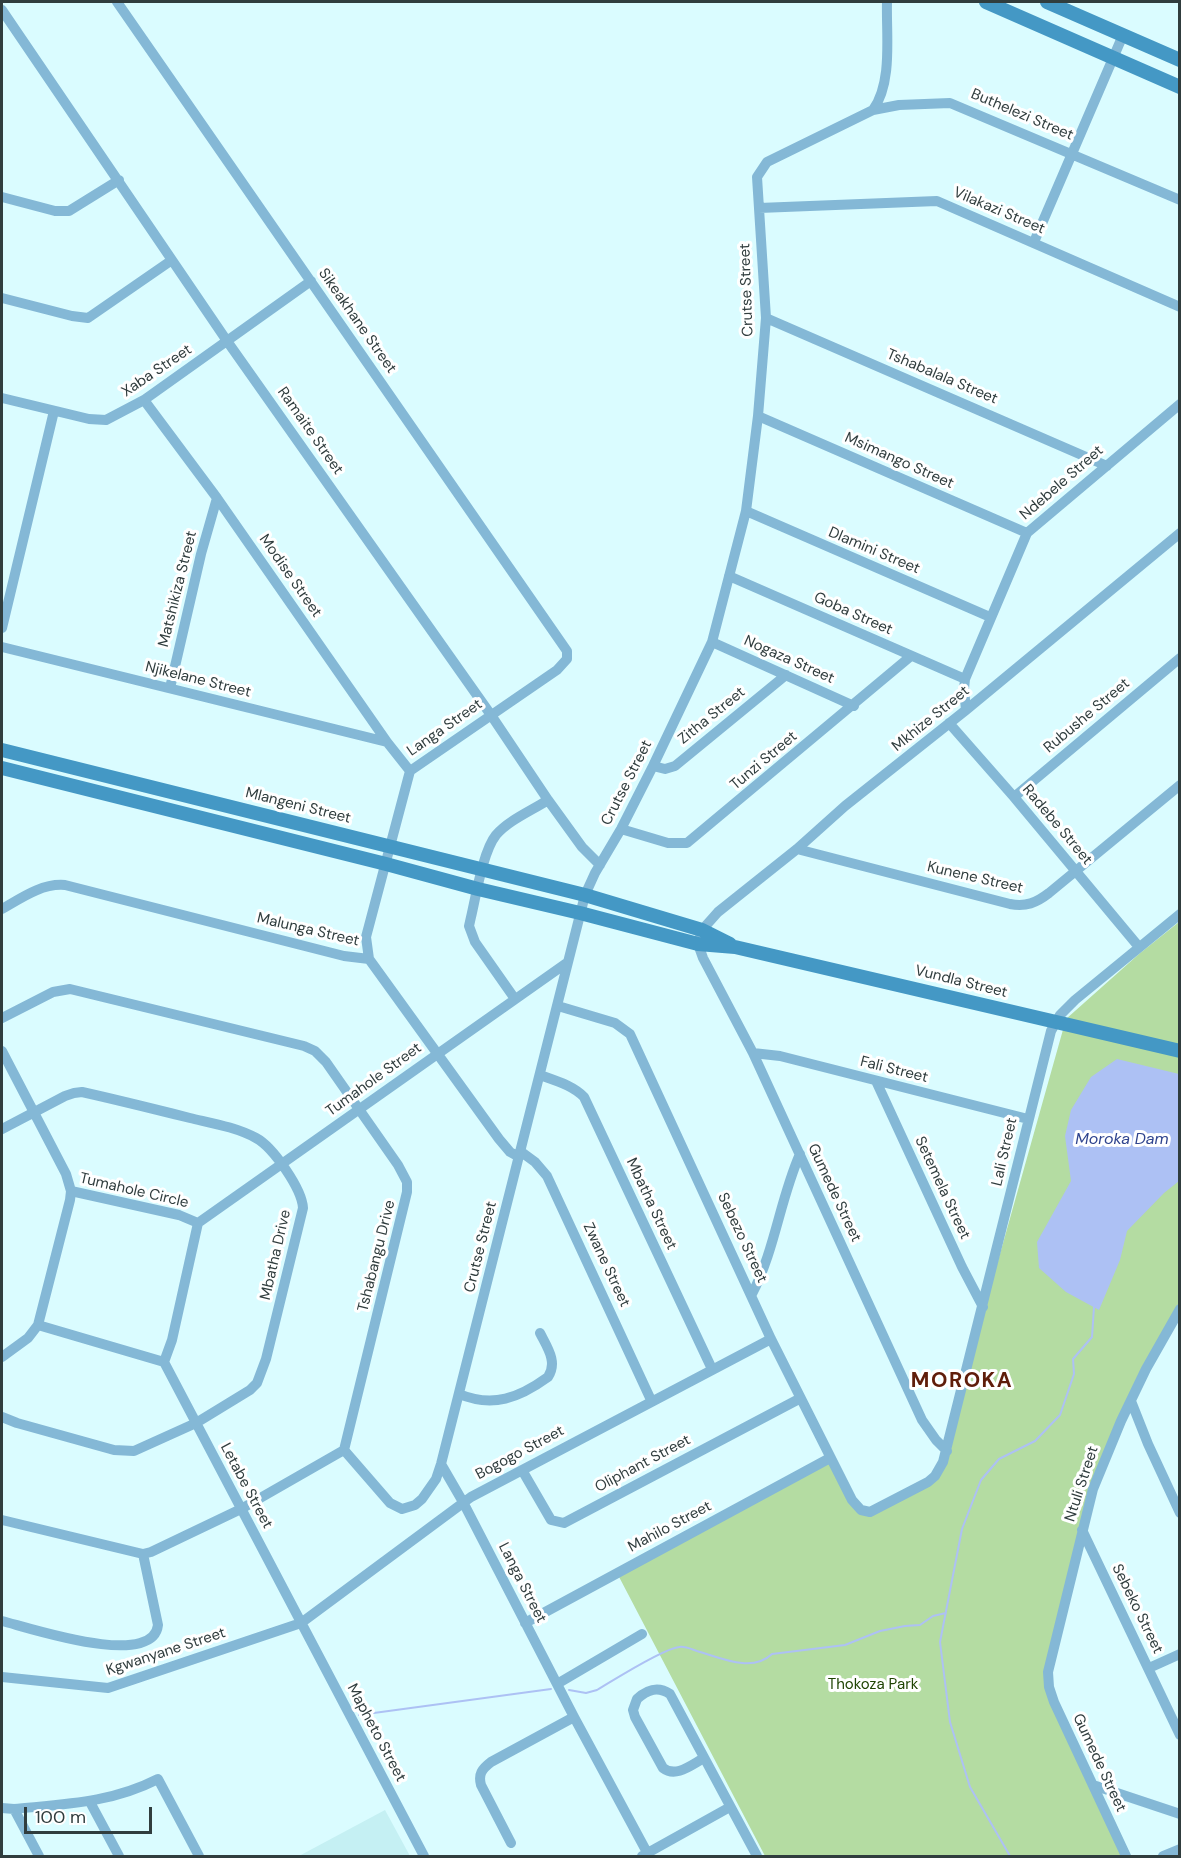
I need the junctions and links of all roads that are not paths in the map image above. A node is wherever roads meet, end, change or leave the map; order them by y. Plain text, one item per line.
1 (117, 2) edge
2 (887, 2) edge
3 (986, 2) edge
4 (1047, 2) edge
5 (2, 10) edge
6 (1123, 35) junction
7 (1113, 58) junction
8 (1179, 60) edge
9 (1179, 87) edge
10 (873, 110) junction
11 (1071, 152) junction
12 (757, 177) joint
13 (119, 180) junction
14 (2, 197) edge
15 (1179, 200) edge
16 (759, 208) junction
17 (1034, 242) junction
18 (172, 260) junction
19 (311, 281) junction
20 (2, 298) edge
21 (1179, 307) edge
22 (766, 318) junction
23 (228, 341) junction
24 (2, 398) edge
25 (144, 400) junction
26 (1179, 404) edge
27 (54, 411) junction
28 (758, 416) junction
29 (1107, 466) junction
30 (217, 498) junction
31 (746, 511) junction
32 (1027, 533) junction
33 (1179, 533) edge
34 (729, 576) junction
35 (990, 617) junction
36 (2, 628) edge
37 (712, 642) junction
38 (2, 647) edge
39 (911, 656) junction
40 (1179, 658) edge
41 (567, 659) joint
42 (786, 675) junction
43 (965, 679) junction
44 (170, 688) junction
45 (854, 706) junction
46 (966, 710) junction
47 (491, 715) junction
48 (949, 723) junction
49 (387, 742) junction
50 (2, 750) edge
51 (653, 766) junction
52 (2, 768) edge
53 (410, 771) junction
54 (1179, 785) edge
55 (1014, 797) junction
56 (548, 800) junction
57 (621, 830) junction
58 (390, 846) junction
59 (796, 849) junction
60 (386, 864) junction
61 (600, 865) junction
62 (482, 871) junction
63 (1076, 871) junction
64 (478, 890) junction
65 (585, 896) junction
66 (2, 909) edge
67 (580, 913) junction
68 (1179, 914) edge
69 (702, 930) junction
70 (698, 944) junction
71 (735, 947) junction
72 (1139, 948) junction
73 (369, 959) junction
74 (568, 962) junction
75 (515, 999) junction
76 (558, 1006) junction
77 (2, 1018) edge
78 (1055, 1021) junction
79 (2, 1051) edge
80 (1179, 1051) edge
81 (753, 1053) junction
82 (436, 1054) junction
83 (540, 1075) junction
84 (876, 1081) junction
85 (358, 1109) junction
86 (34, 1111) junction
87 (1028, 1119) junction
88 (2, 1129) edge
89 (520, 1154) junction
90 (800, 1154) junction
91 (281, 1165) junction
92 (70, 1191) junction
93 (198, 1223) junction
94 (752, 1294) junction
95 (983, 1308) junction
96 (1179, 1309) edge
97 (38, 1325) junction
98 (540, 1333) dead end
99 (771, 1339) junction
100 (2, 1357) edge
101 (164, 1362) junction
102 (712, 1369) junction
103 (459, 1394) junction
104 (799, 1399) junction
105 (651, 1400) junction
106 (1131, 1401) junction
107 (2, 1417) edge
108 (196, 1423) junction
109 (344, 1450) junction
110 (947, 1451) junction
111 (830, 1458) junction
112 (441, 1464) junction
113 (522, 1470) junction
114 (463, 1502) junction
115 (241, 1509) junction
116 (873, 1511) joint
117 (1179, 1513) edge
118 (2, 1520) edge
119 (1082, 1530) junction
120 (143, 1554) junction
121 (2, 1621) edge
122 (301, 1623) junction
123 (525, 1623) junction
124 (642, 1634) dead end
125 (1179, 1654) edge
126 (1149, 1668) junction
127 (2, 1677) edge
128 (1048, 1680) joint
129 (557, 1684) junction
130 (574, 1717) junction
131 (1179, 1735) edge
132 (704, 1758) junction
133 (1093, 1785) junction
134 (90, 1802) junction
135 (730, 1807) junction
136 (2, 1808) edge
137 (14, 1809) junction
138 (1179, 1814) edge
139 (510, 1843) dead end
140 (1179, 1849) edge
141 (646, 1856) edge
142 (39, 1857) edge
143 (119, 1857) edge
144 (200, 1857) edge
145 (424, 1857) edge
146 (757, 1857) edge
147 (1126, 1857) edge
148 (1163, 1857) edge

1 - 19 street, Sikeakhane Street
2 - 10 street
3 - 7 street
4 - 6 street
5 - 13 street, Ramaite Street
6 - 7 street
6 - 8 street
7 - 9 street
7 - 11 street
10 - 11 street, Buthelezi Street
10 - 12 street, Buthelezi Street
11 - 15 street, Buthelezi Street
11 - 17 street
12 - 16 street, Crutse Street
13 - 14 street
13 - 18 street, Ramaite Street
16 - 17 street, Vilakazi Street
16 - 22 street, Crutse Street
17 - 21 street, Vilakazi Street
18 - 20 street
18 - 23 street, Ramaite Street
19 - 23 street, Xaba Street
19 - 41 street, Sikeakhane Street
22 - 28 street, Crutse Street
22 - 29 street, Tshabalala Street
23 - 25 street, Xaba Street
23 - 47 street, Ramaite Street
24 - 27 street, Xaba Street
25 - 27 street, Xaba Street
25 - 30 street, Modise Street
26 - 29 street, Ndebele Street
27 - 36 street
28 - 31 street, Crutse Street
28 - 32 street, Msimango Street
29 - 32 street, Ndebele Street
30 - 44 street, Matshikiza Street
30 - 49 street, Modise Street
31 - 34 street, Crutse Street
31 - 35 street, Dlamini Street
32 - 35 street, Ndebele Street
33 - 46 street, Mkhize Street
34 - 37 street, Crutse Street
34 - 39 street, Goba Street
35 - 43 street, Ndebele Street
37 - 42 street, Nogaza Street
37 - 51 street, Crutse Street
38 - 44 street, Njikelane Street
39 - 43 street, Goba Street
39 - 45 street, Tunzi Street
40 - 55 street, Rubushe Street
41 - 47 street, Langa Street
42 - 45 street, Nogaza Street
42 - 51 street, Zitha Street
43 - 46 street, Ndebele Street
44 - 49 street, Njikelane Street
45 - 57 street, Tunzi Street
46 - 48 street, Mkhize Street
47 - 53 street, Langa Street
47 - 56 street, Ramaite Street
48 - 55 street, Radebe Street
48 - 59 street, Mkhize Street
49 - 53 street, Modise Street
50 - 58 street, Mlangeni Street
51 - 57 street, Crutse Street
52 - 60 street
53 - 58 street, Langa Street
54 - 63 street, Kunene Street
55 - 63 street, Radebe Street
56 - 61 street, Ramaite Street
56 - 62 street
57 - 61 street, Crutse Street
58 - 60 street, Langa Street
58 - 62 street, Mlangeni Street
59 - 63 street, Kunene Street
59 - 69 street, Mkhize Street
60 - 64 street
60 - 73 street, Langa Street
61 - 65 street, Crutse Street
62 - 64 street
62 - 65 street, Mlangeni Street
63 - 72 street, Radebe Street
64 - 67 street
64 - 75 street
65 - 67 street, Crutse Street
65 - 69 street, Vundla Street
66 - 73 street, Malunga Street
67 - 70 street, Vundla Street
67 - 74 street, Crutse Street
68 - 72 street, Lali Street
69 - 70 street
69 - 71 street, Vundla Street
70 - 71 street, Vundla Street
70 - 81 street, Gumede Street
71 - 78 street, Vundla Street
72 - 78 street, Lali Street
73 - 82 street, Malunga Street
74 - 75 street, Tumahole Street
74 - 76 street, Crutse Street
75 - 82 street, Tumahole Street
76 - 83 street, Crutse Street
76 - 94 street, Sebezo Street
77 - 85 street, Tshabangu Drive
78 - 80 street, Vundla Street
78 - 87 street, Lali Street
79 - 86 street
81 - 84 street, Fali Street
81 - 90 street, Gumede Street
82 - 85 street, Tumahole Street
82 - 89 street, Malunga Street
83 - 89 street, Crutse Street
83 - 102 street, Mbatha Street
84 - 87 street, Fali Street
84 - 95 street, Setemela Street
85 - 91 street, Tumahole Street
85 - 109 street, Tshabangu Drive
86 - 88 street, Mbatha Drive
86 - 91 street, Mbatha Drive
86 - 92 street
87 - 95 street, Lali Street
89 - 103 street, Crutse Street
89 - 105 street, Zwane Street
90 - 94 street
90 - 110 street, Gumede Street
91 - 93 street, Tumahole Street
91 - 108 street, Mbatha Drive
92 - 93 street, Tumahole Circle
92 - 97 street, Tumahole Circle
93 - 101 street, Tumahole Circle
94 - 99 street, Sebezo Street
95 - 110 street, Lali Street
96 - 106 street, Ntuli Street
97 - 100 street
97 - 101 street
98 - 103 street
99 - 102 street, Bogogo Street
99 - 104 street, Sebezo Street
101 - 108 street, Letabe Street
102 - 105 street, Bogogo Street
103 - 112 street, Crutse Street
104 - 111 street, Sebezo Street
104 - 113 street, Oliphant Street
105 - 113 street, Bogogo Street
106 - 117 street
106 - 119 street, Ntuli Street
107 - 108 street, Mbatha Drive
108 - 115 street, Letabe Street
109 - 112 street, Crutse Street
109 - 115 street
110 - 116 street, Lali Street
111 - 116 street, Sebezo Street
111 - 123 street, Mahilo Street
112 - 114 street, Langa Street
113 - 114 street, Bogogo Street
114 - 122 street, Bogogo Street
114 - 123 street, Langa Street
115 - 120 street
115 - 122 street, Letabe Street
118 - 120 street
119 - 126 street, Sebeko Street
119 - 128 street, Ntuli Street
120 - 121 street
122 - 127 street, Kgwanyane Street
122 - 145 street, Mapheto Street
123 - 129 street, Langa Street
124 - 129 street
125 - 126 street
126 - 131 street, Sebeko Street
128 - 133 street, Gumede Street
129 - 130 street, Langa Street
130 - 139 street
130 - 141 street, Langa Street
132 - 132 street
132 - 135 street
133 - 138 street
133 - 147 street, Gumede Street
134 - 137 street
134 - 143 street
134 - 144 street
135 - 141 street
135 - 146 street
136 - 137 street
137 - 142 street
140 - 148 street

